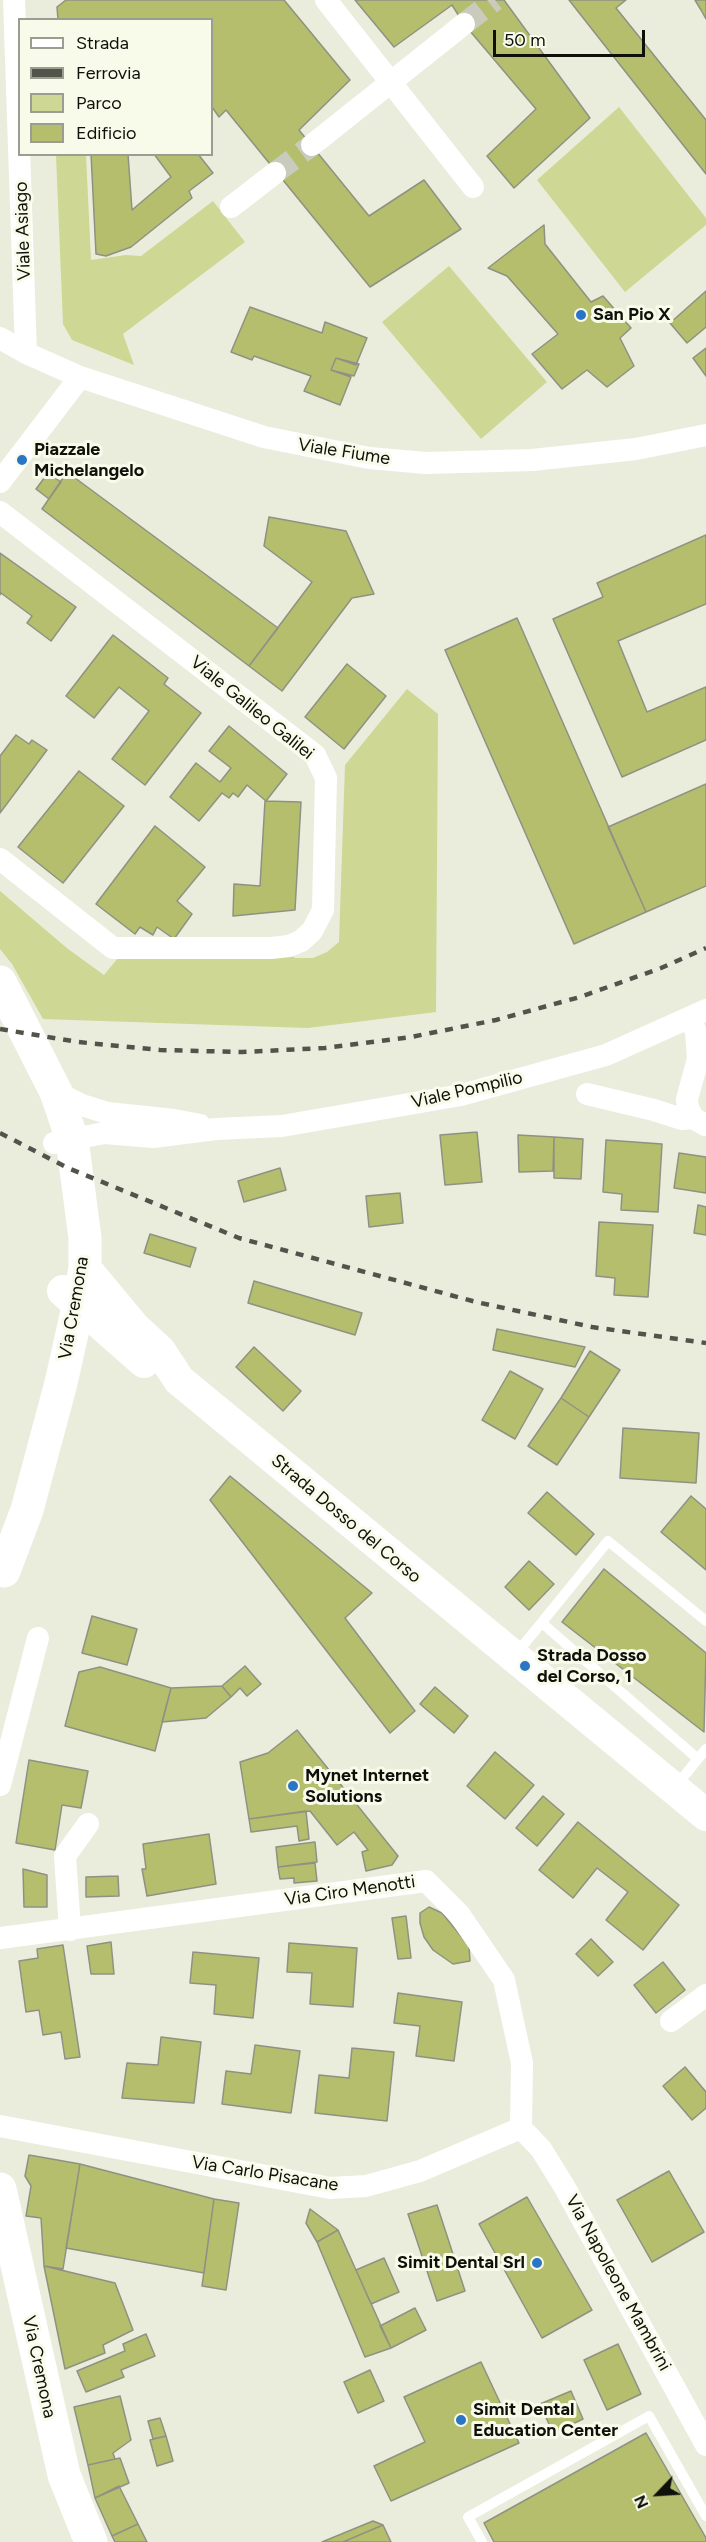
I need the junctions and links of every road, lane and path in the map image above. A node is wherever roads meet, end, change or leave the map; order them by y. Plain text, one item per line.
1 (14, 0) edge
2 (326, 0) edge
3 (464, 24) tunnel mouth
4 (392, 82) junction
5 (18, 118) edge
6 (312, 145) tunnel mouth
7 (19, 156) edge
8 (275, 173) tunnel mouth
9 (473, 187) dead end
10 (231, 207) dead end
11 (0, 338) edge
12 (26, 353) junction
13 (80, 377) junction
14 (706, 435) edge
15 (0, 482) edge
16 (0, 512) edge
17 (0, 858) edge
18 (0, 982) edge
19 (698, 1014) edge
20 (0, 1016) edge
21 (702, 1053) edge
22 (28, 1054) junction
23 (56, 1092) junction
24 (587, 1094) dead end
25 (695, 1114) edge
26 (216, 1129) junction
27 (64, 1149) junction
28 (73, 1285) junction
29 (2, 1580) edge
30 (706, 1621) edge
31 (542, 1623) junction
32 (38, 1638) dead end
33 (514, 1657) junction
34 (706, 1749) edge
35 (698, 1759) junction
36 (0, 1785) edge
37 (673, 1788) junction
38 (706, 1815) edge
39 (88, 1824) dead end
40 (70, 1930) junction
41 (0, 1938) edge
42 (706, 1995) edge
43 (671, 2021) dead end
44 (0, 2126) edge
45 (522, 2128) junction
46 (0, 2188) edge
47 (706, 2445) edge
48 (706, 2516) edge
49 (91, 2542) edge
50 (482, 2542) edge

1 - 5 street, Viale Asiago
2 - 4 street
3 - 4 street
4 - 6 street
4 - 9 street
7 - 12 street, Viale Asiago
8 - 10 street
11 - 12 street, Viale Fiume
12 - 13 street, Viale Fiume
13 - 14 street, Viale Fiume
13 - 15 street
16 - 17 street, Viale Galileo Galilei
18 - 22 main road, Via Cremona
19 - 21 street
19 - 26 street, Viale Pompilio
20 - 22 main road, Via Cremona
21 - 25 street
22 - 23 main road, Via Cremona
22 - 27 main road, Via Cremona
23 - 26 street, Viale Pompilio
23 - 27 main road, Via Cremona
24 - 25 street
26 - 27 street, Viale Pompilio
27 - 28 main road, Via Cremona
28 - 29 main road, Via Cremona
28 - 33 main road, Strada Dosso del Corso
30 - 31 lane
31 - 33 lane
31 - 35 lane
32 - 36 street
33 - 37 main road, Strada Dosso del Corso
34 - 35 lane
35 - 37 lane
37 - 38 main road, Strada Dosso del Corso
39 - 40 street
40 - 41 street, Via Ciro Menotti
40 - 45 street, Via Ciro Menotti
42 - 43 street
44 - 45 street, Via Carlo Pisacane
45 - 47 street, Via Napoleone Mambrini
46 - 49 main road, Via Cremona
48 - 50 lane

